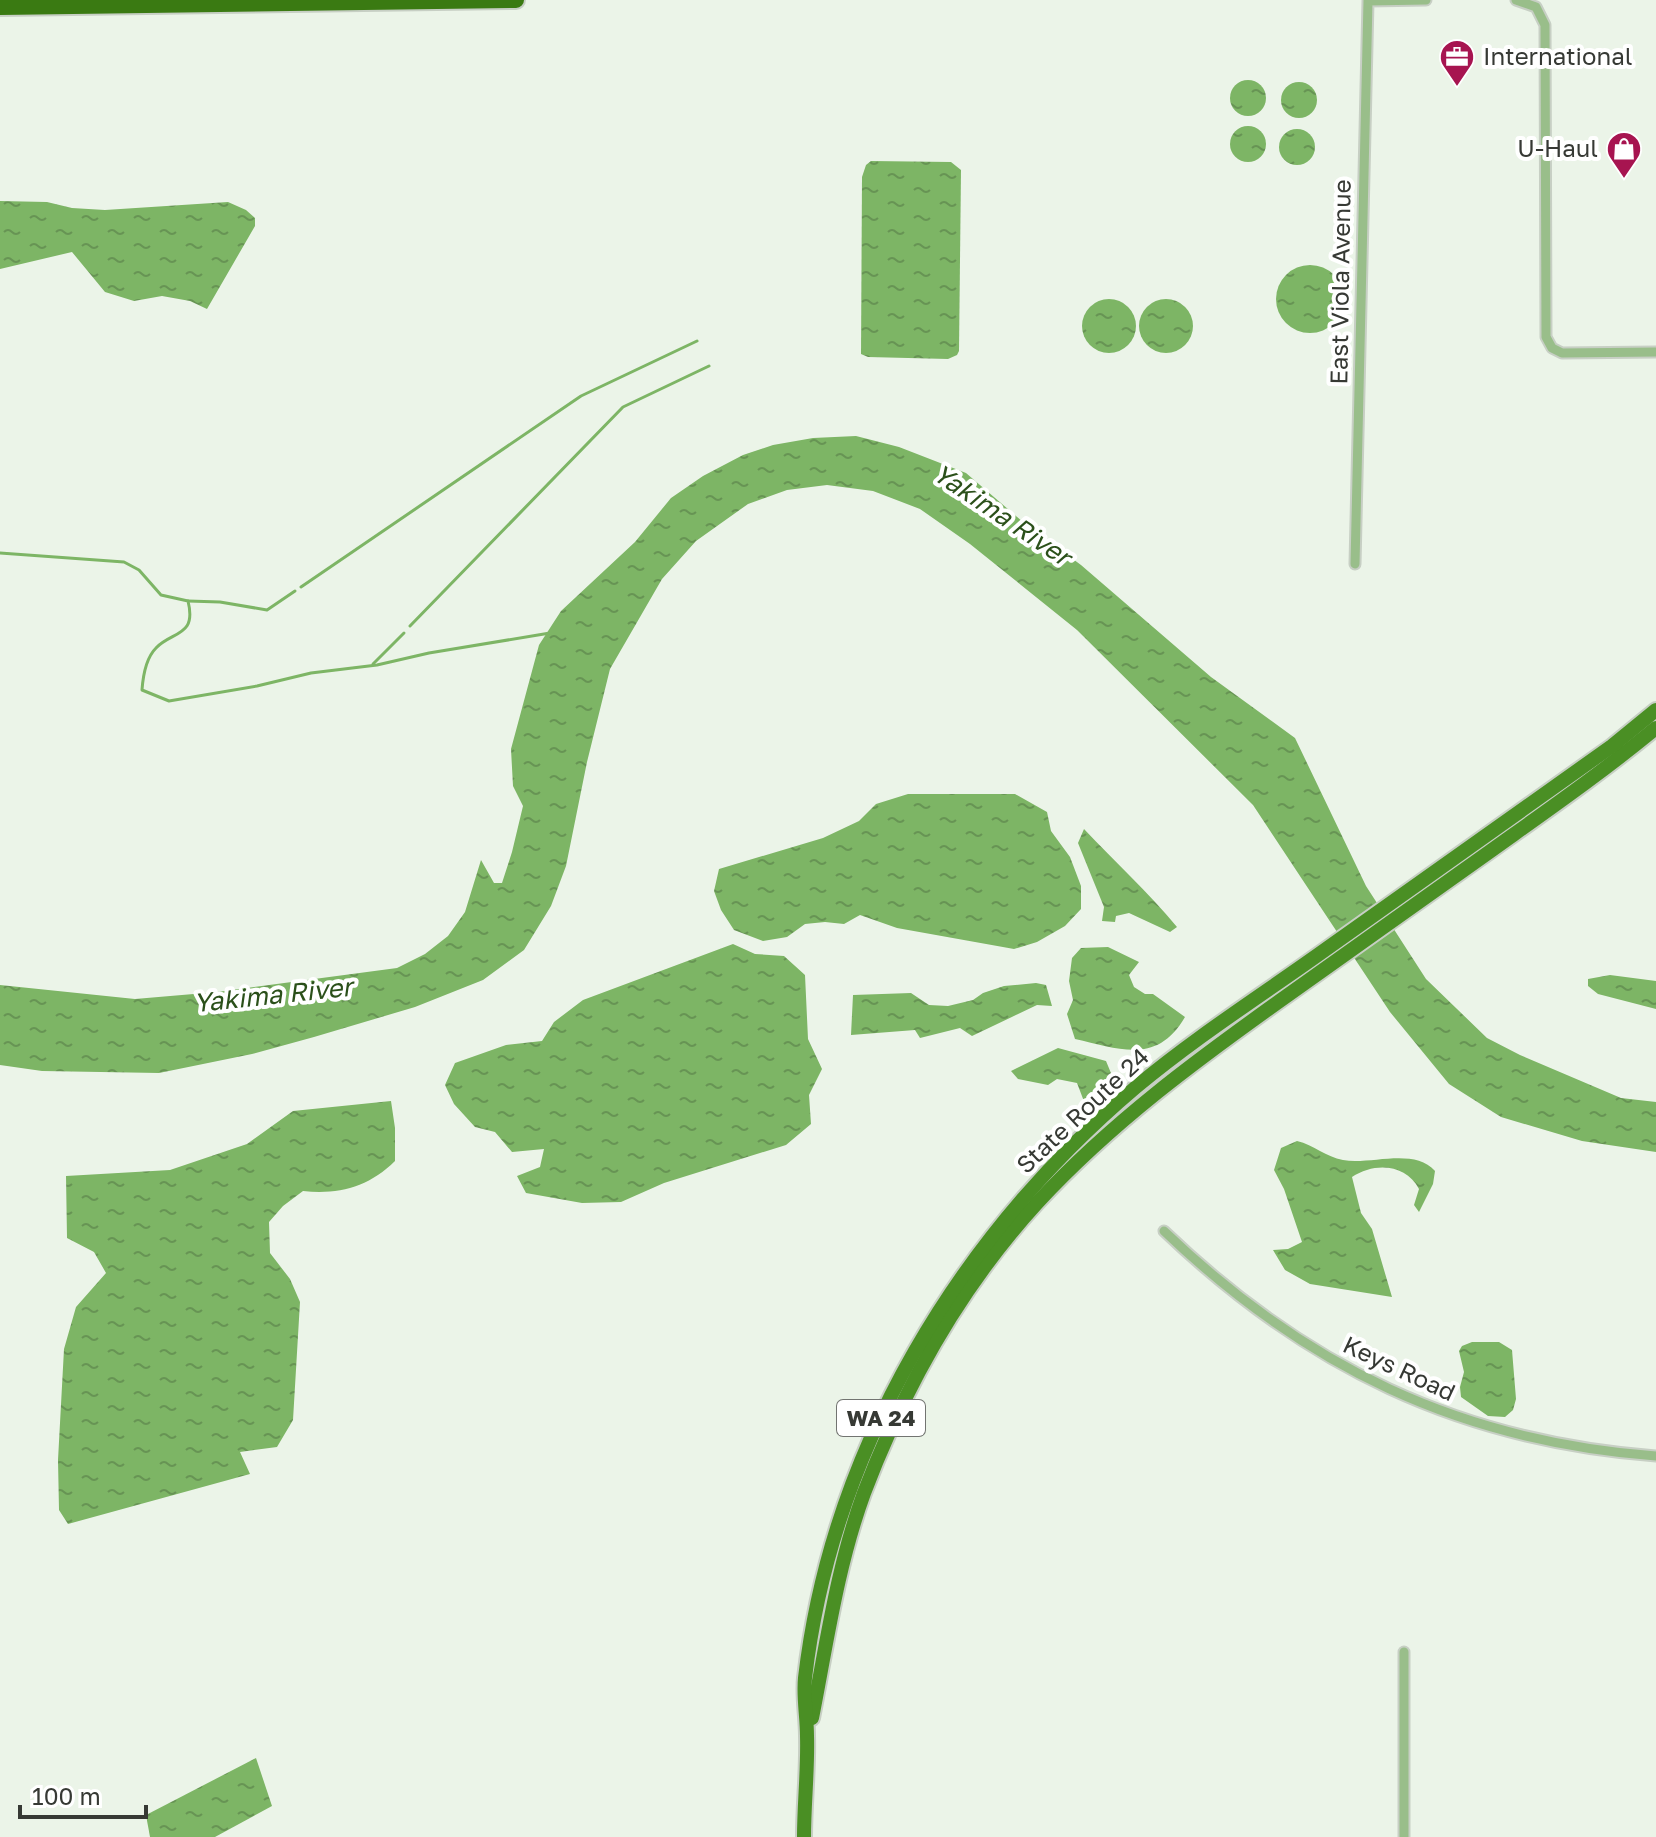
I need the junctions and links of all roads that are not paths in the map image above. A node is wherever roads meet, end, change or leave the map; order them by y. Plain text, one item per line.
1 (516, 0) edge
2 (1426, 0) edge
3 (1516, 0) edge
4 (1368, 1) edge
5 (0, 7) edge
6 (1656, 352) edge
7 (1355, 564) dead end
8 (1656, 710) edge
9 (1656, 728) edge
10 (1564, 789) junction
11 (1164, 1231) dead end
12 (1656, 1456) edge
13 (1404, 1652) dead end
14 (804, 1837) edge
15 (1404, 1837) edge

1 - 5 highway
2 - 4 street
3 - 6 street
4 - 7 street, East Viola Avenue
8 - 10 main road, State Route 24 / WA 24
9 - 10 main road, State Route 24 / WA 24
10 - 14 main road, State Route 24 / WA 24
11 - 12 street, Keys Road
13 - 15 street

